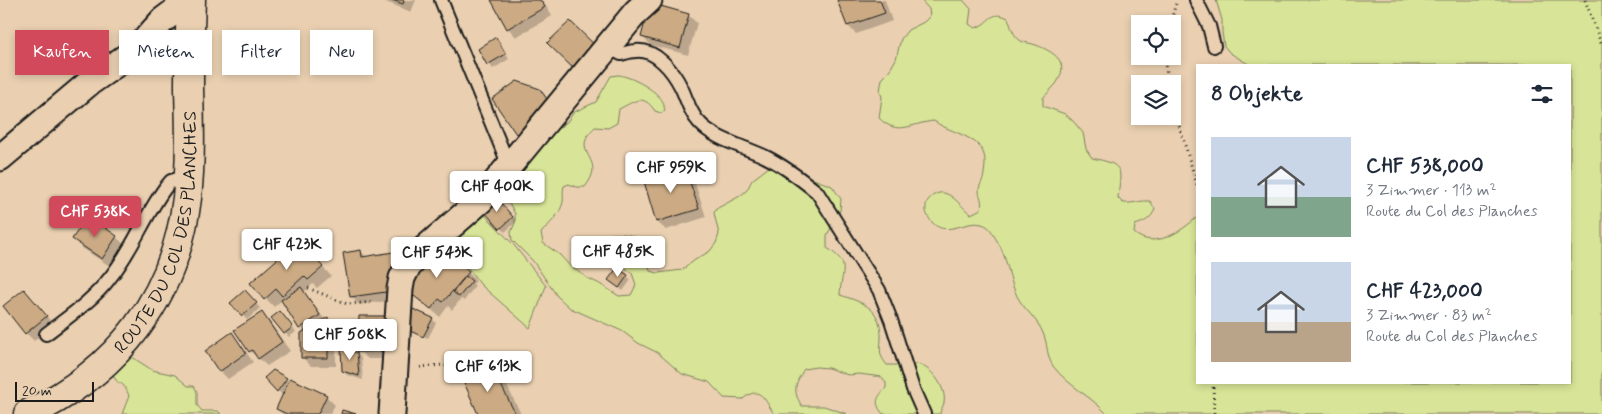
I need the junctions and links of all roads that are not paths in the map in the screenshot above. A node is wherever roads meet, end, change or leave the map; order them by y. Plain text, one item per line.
1 (441, 0) edge
2 (649, 0) edge
3 (1196, 0) edge
4 (191, 2) edge
5 (1214, 46) dead end
6 (608, 47) junction
7 (0, 158) edge
8 (509, 166) junction
9 (188, 176) junction
10 (46, 334) dead end
11 (28, 414) edge
12 (392, 414) edge
13 (924, 414) edge

1 - 8 lane
2 - 6 street
3 - 5 lane
4 - 7 street
4 - 9 street, ROUTE DU COL DES PLANCHES
6 - 8 street
6 - 13 lane
8 - 12 street
9 - 10 lane
9 - 11 street, ROUTE DU COL DES PLANCHES

